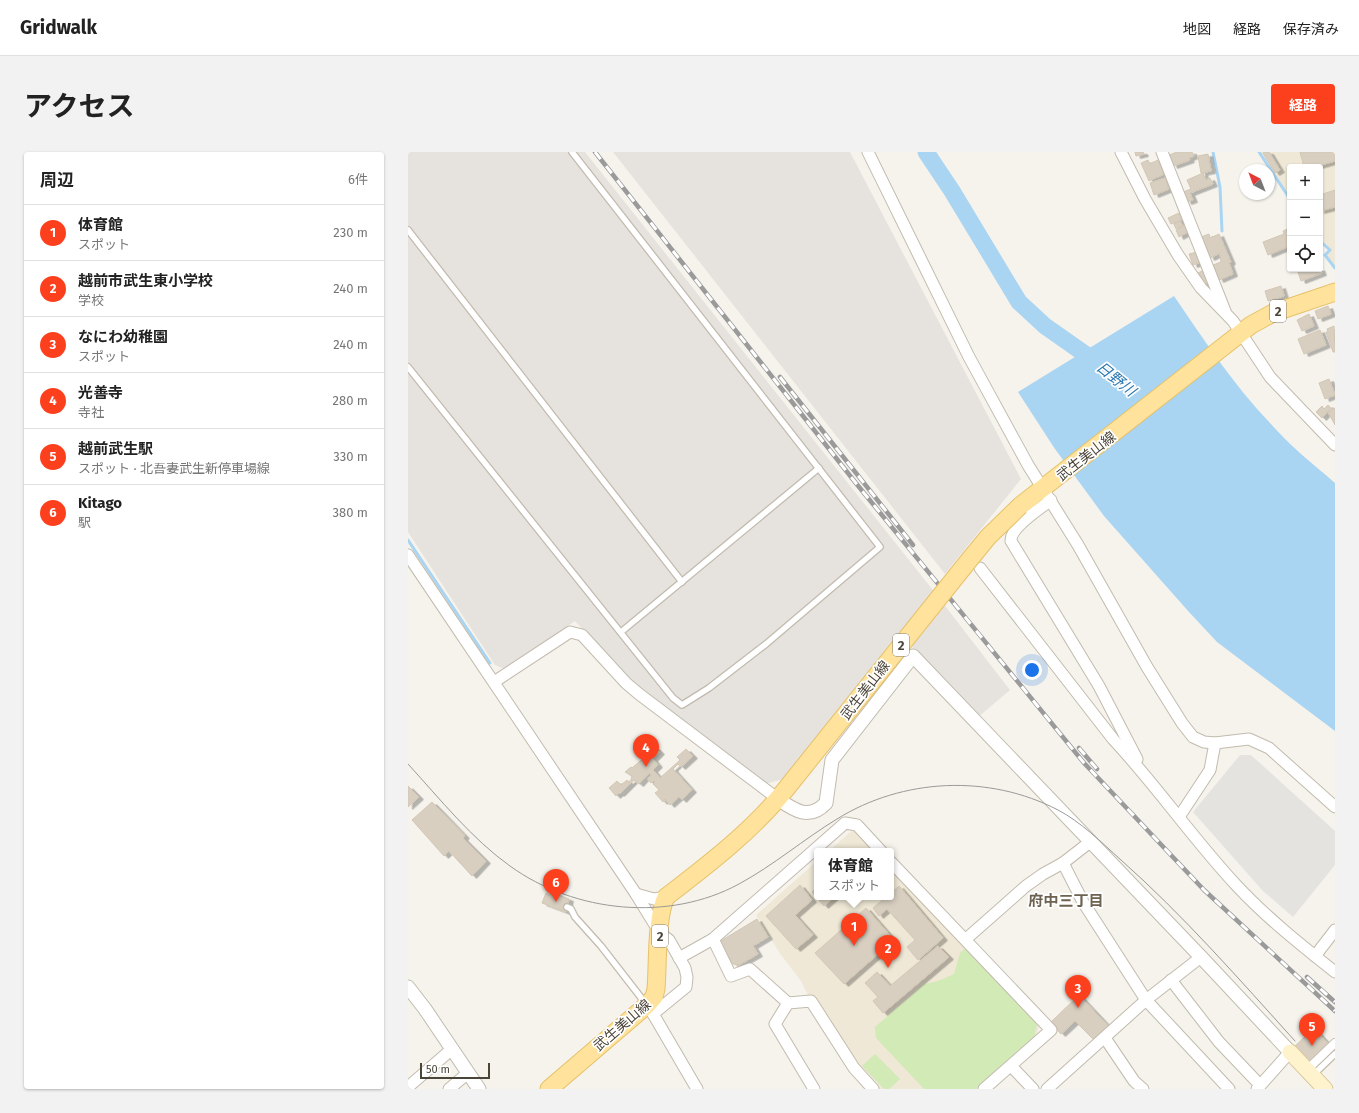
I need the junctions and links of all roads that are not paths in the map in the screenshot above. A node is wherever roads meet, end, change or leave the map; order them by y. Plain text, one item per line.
1 (572, 152) edge
2 (868, 152) edge
3 (1121, 152) edge
4 (1162, 152) edge
5 (408, 230) edge
6 (1335, 292) edge
7 (1226, 313) junction
8 (1235, 338) junction
9 (408, 367) edge
10 (1335, 445) edge
11 (819, 468) junction
12 (1050, 490) junction
13 (408, 555) edge
14 (980, 568) dead end
15 (682, 582) junction
16 (1015, 628) dead end
17 (1028, 630) junction
18 (621, 632) junction
19 (494, 682) junction
20 (1215, 743) junction
21 (1134, 762) junction
22 (782, 794) junction
23 (1335, 807) edge
24 (1178, 817) junction
25 (1090, 842) junction
26 (817, 848) edge
27 (878, 848) edge
28 (814, 850) edge
29 (1063, 863) junction
30 (894, 865) edge
31 (636, 894) junction
32 (666, 897) junction
33 (567, 907) dead end
34 (660, 933) junction
35 (1333, 935) edge
36 (713, 939) junction
37 (966, 939) junction
38 (1315, 956) junction
39 (1201, 957) junction
40 (679, 958) junction
41 (1335, 972) edge
42 (1171, 980) junction
43 (408, 987) edge
44 (1146, 1000) junction
45 (788, 1002) junction
46 (650, 1009) junction
47 (1105, 1038) junction
48 (1335, 1043) edge
49 (452, 1049) junction
50 (1290, 1052) junction
51 (1335, 1054) edge
52 (1011, 1066) junction
53 (1312, 1070) junction
54 (468, 1073) junction
55 (408, 1087) edge
56 (868, 1087) edge
57 (1259, 1087) edge
58 (449, 1089) edge
59 (479, 1089) edge
60 (548, 1089) edge
61 (697, 1089) edge
62 (814, 1089) edge
63 (984, 1089) edge
64 (1033, 1089) edge
65 (1047, 1089) edge
66 (1143, 1089) edge
67 (1229, 1089) edge
68 (1325, 1089) edge

1 - 11 lane
2 - 12 street
3 - 7 street
4 - 7 street
5 - 15 lane
6 - 8 main road, 武生美山線 / 2
7 - 8 street
8 - 10 street
8 - 12 main road, 武生美山線 / 2
9 - 18 lane
11 - 15 lane
11 - 18 lane
12 - 20 street
12 - 21 street
12 - 22 main road, 武生美山線 / 2, bridge
13 - 19 street
14 - 17 street
15 - 18 lane
16 - 17 street
17 - 21 street
19 - 22 street
19 - 31 street
20 - 23 street
20 - 24 street
21 - 24 street
22 - 25 street
22 - 32 main road, 武生美山線 / 2
24 - 38 street
25 - 29 street
25 - 39 street
26 - 27 street
28 - 36 street
29 - 37 street
29 - 44 street
30 - 37 street
31 - 32 street
31 - 34 street
32 - 34 main road, 武生美山線 / 2
33 - 46 lane
34 - 40 street
34 - 46 main road, 武生美山線 / 2
35 - 38 street
36 - 40 street
36 - 45 street
37 - 52 street
38 - 41 street
39 - 42 street
39 - 50 street
40 - 46 street
42 - 44 street
42 - 57 street
43 - 49 street
44 - 47 street
44 - 67 street
45 - 56 street
45 - 62 street
46 - 60 main road, 武生美山線 / 2
46 - 61 street
47 - 65 street
47 - 66 street
48 - 53 street
49 - 54 street
49 - 55 street
50 - 53 main road
50 - 57 street
51 - 53 lane
52 - 63 street
52 - 64 street
53 - 68 main road
54 - 58 street
54 - 59 street

